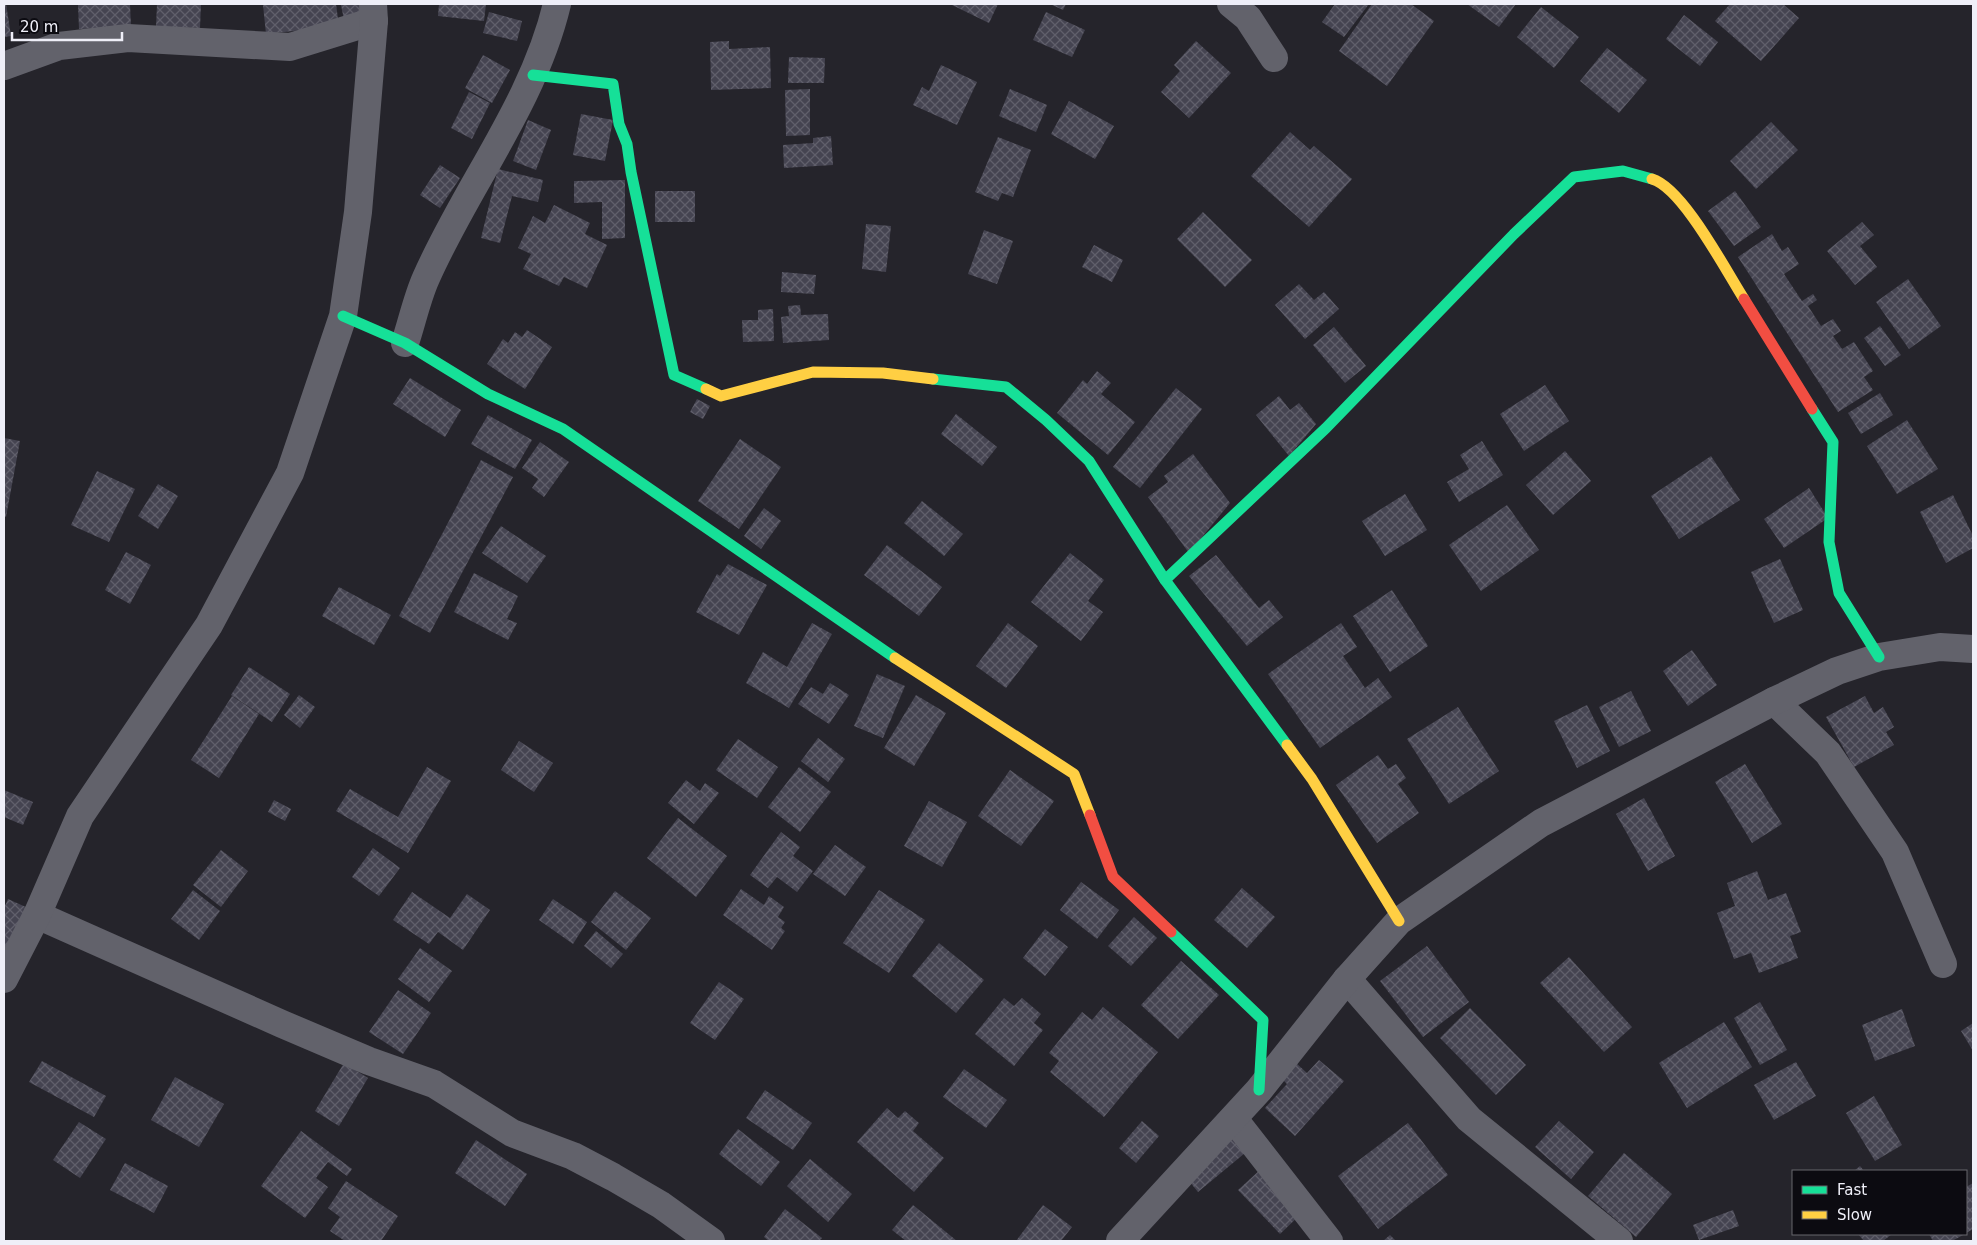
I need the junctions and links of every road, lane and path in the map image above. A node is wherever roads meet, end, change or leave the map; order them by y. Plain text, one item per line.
1 (557, 4) edge
2 (1231, 4) edge
3 (373, 12) edge
4 (1274, 58) dead end
5 (4, 66) edge
6 (532, 75) junction
7 (343, 316) junction
8 (405, 343) junction
9 (1165, 580) junction
10 (1973, 649) edge
11 (1879, 657) junction
12 (1774, 701) junction
13 (37, 915) junction
14 (1399, 921) junction
15 (1943, 964) dead end
16 (4, 979) edge
17 (1347, 980) junction
18 (1259, 1090) junction
19 (1234, 1119) junction
20 (711, 1241) edge
21 (1120, 1241) edge
22 (1329, 1241) edge
23 (1619, 1241) edge

1 - 6 street
2 - 4 street
3 - 5 street
3 - 7 street
6 - 8 street
6 - 9 street
7 - 8 street
7 - 13 street
8 - 18 street
9 - 11 street
9 - 14 street
10 - 11 street
11 - 12 street
12 - 14 street
12 - 15 street
13 - 16 street
13 - 20 street
14 - 17 street
17 - 18 street
17 - 23 street
18 - 19 street
19 - 21 street
19 - 22 street

